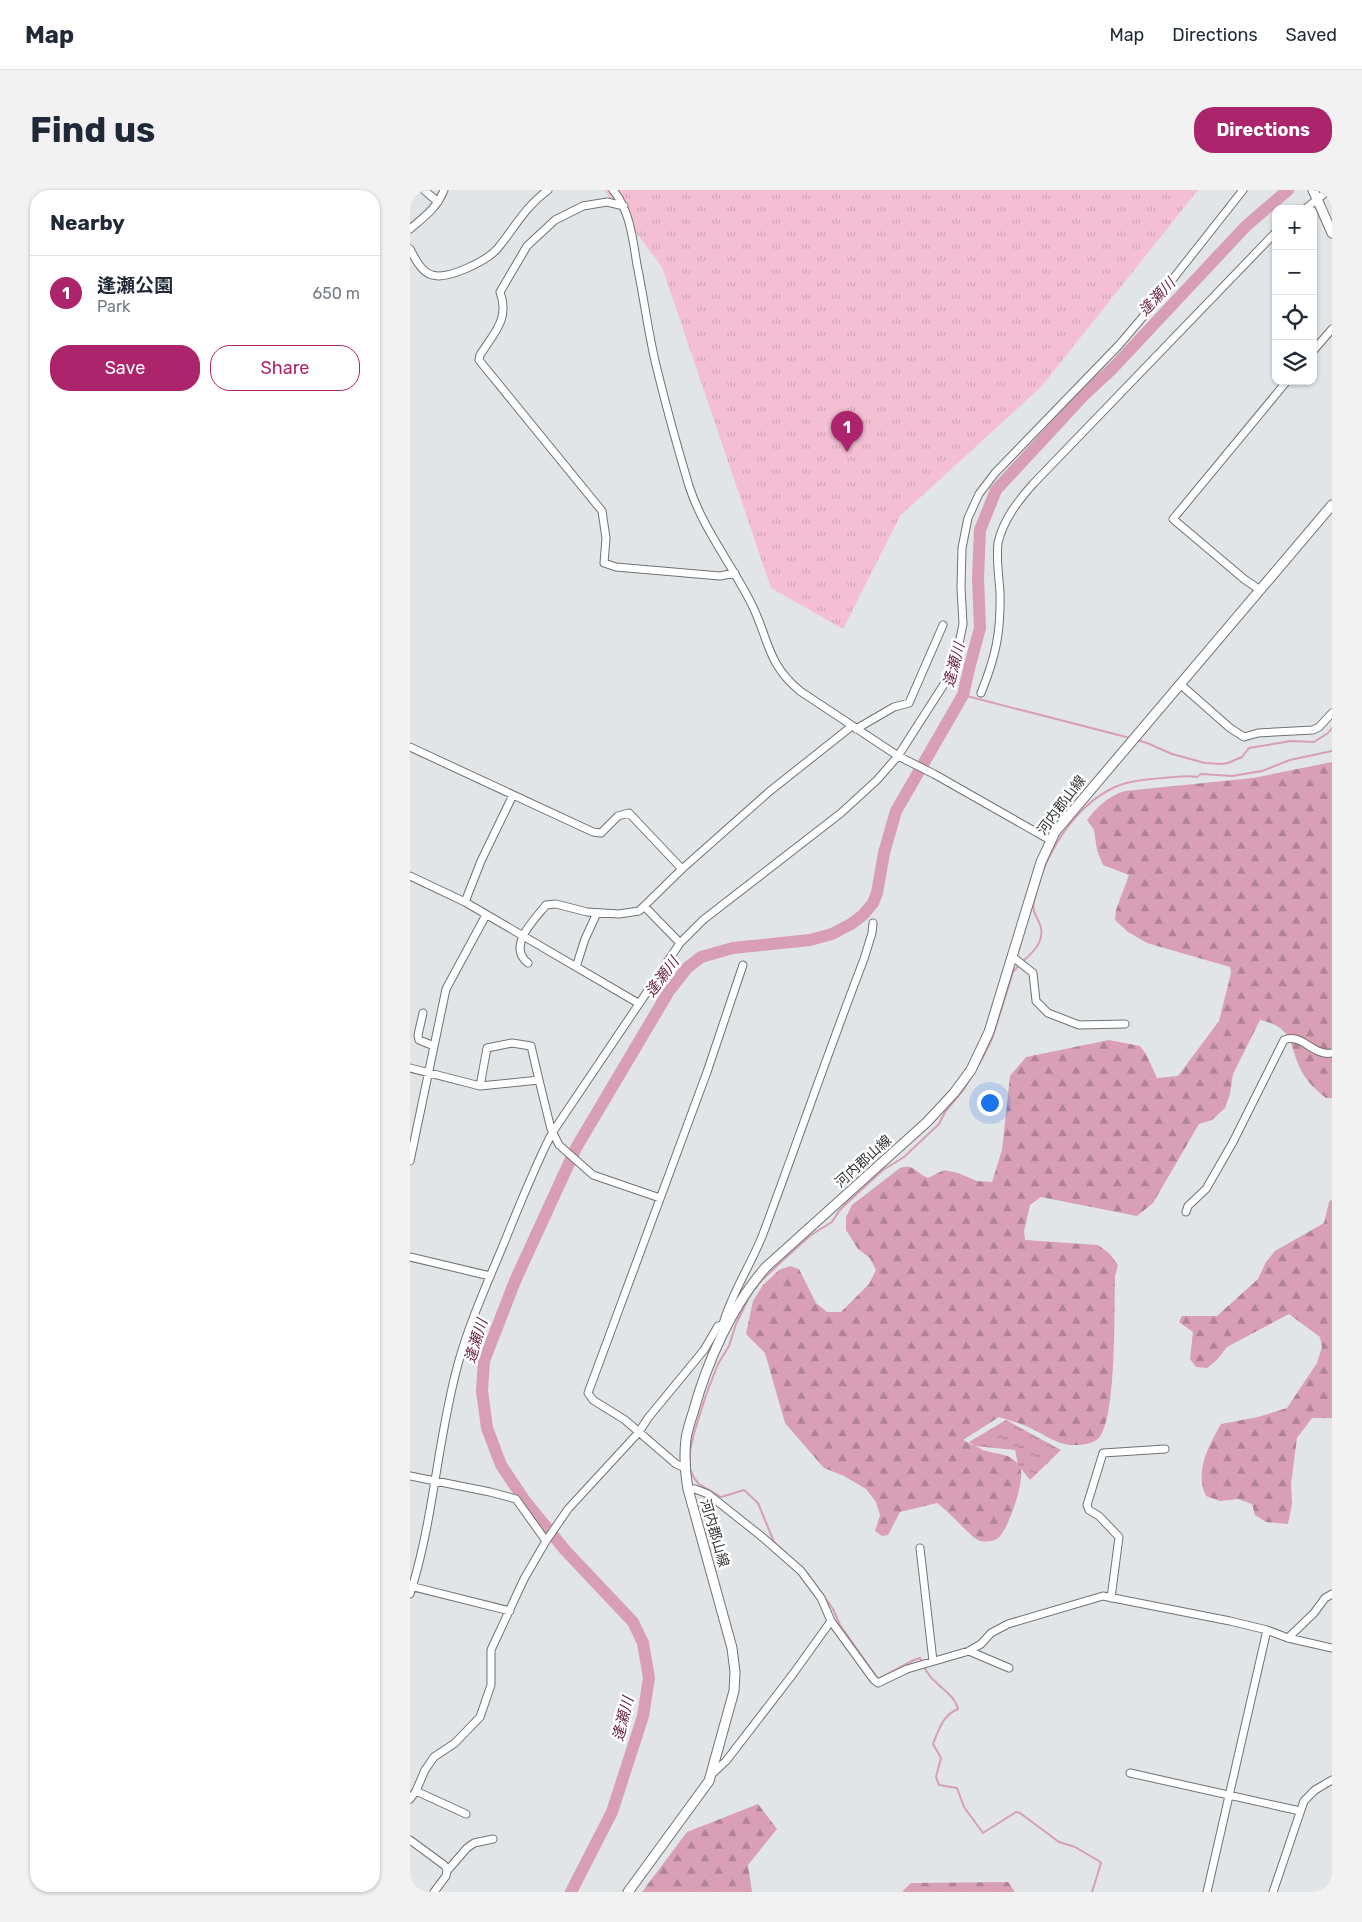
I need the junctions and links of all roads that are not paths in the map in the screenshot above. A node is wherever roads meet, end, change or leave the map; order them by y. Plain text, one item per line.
1 (424, 190) edge
2 (444, 190) edge
3 (548, 190) edge
4 (613, 190) edge
5 (1243, 190) edge
6 (1329, 190) edge
7 (1315, 194) edge
8 (438, 202) junction
9 (1308, 205) edge
10 (624, 206) junction
11 (410, 229) edge
12 (1332, 233) edge
13 (1272, 236) edge
14 (410, 248) edge
15 (1332, 329) edge
16 (1317, 346) edge
17 (1284, 385) edge
18 (1332, 505) edge
19 (735, 573) junction
20 (1260, 590) junction
21 (943, 625) dead end
22 (1180, 684) junction
23 (981, 693) dead end
24 (1332, 713) edge
25 (854, 728) junction
26 (410, 747) edge
27 (900, 757) junction
28 (513, 795) junction
29 (1050, 840) junction
30 (682, 869) junction
31 (410, 876) edge
32 (465, 902) junction
33 (645, 907) junction
34 (597, 913) junction
35 (486, 915) junction
36 (873, 923) dead end
37 (522, 936) junction
38 (680, 943) junction
39 (1012, 957) junction
40 (528, 963) dead end
41 (743, 965) dead end
42 (576, 967) junction
43 (638, 1003) junction
44 (423, 1012) dead end
45 (1125, 1024) dead end
46 (434, 1046) junction
47 (1332, 1053) edge
48 (410, 1068) edge
49 (427, 1073) junction
50 (539, 1080) junction
51 (480, 1086) junction
52 (552, 1133) junction
53 (410, 1161) edge
54 (660, 1198) junction
55 (1186, 1212) dead end
56 (410, 1257) edge
57 (490, 1276) junction
58 (726, 1324) junction
59 (639, 1432) junction
60 (1164, 1449) dead end
61 (684, 1468) junction
62 (410, 1476) edge
63 (434, 1481) junction
64 (688, 1489) junction
65 (546, 1541) junction
66 (920, 1548) dead end
67 (411, 1589) edge
68 (1332, 1594) edge
69 (1111, 1598) junction
70 (510, 1611) junction
71 (830, 1621) junction
72 (1267, 1630) junction
73 (1288, 1638) junction
74 (1332, 1648) edge
75 (969, 1651) junction
76 (933, 1661) junction
77 (1009, 1668) dead end
78 (1130, 1772) dead end
79 (712, 1774) junction
80 (1332, 1780) edge
81 (416, 1791) junction
82 (1228, 1795) junction
83 (410, 1799) edge
84 (1300, 1811) junction
85 (466, 1814) dead end
86 (410, 1840) edge
87 (493, 1840) dead end
88 (447, 1871) junction
89 (434, 1892) edge
90 (628, 1892) edge
91 (1207, 1892) edge
92 (1273, 1892) edge

1 - 8 street
2 - 8 street
3 - 14 street
4 - 10 street
5 - 27 street
6 - 7 street
7 - 9 street
7 - 12 main road
8 - 11 street
10 - 19 street
10 - 19 street
13 - 23 street
15 - 16 street
17 - 20 street
18 - 20 main road, 河内郡山線
19 - 25 street
20 - 22 main road, 河内郡山線
21 - 25 street
22 - 24 street
22 - 29 main road, 河内郡山線
25 - 27 street
25 - 30 street
26 - 28 street
27 - 29 street
27 - 38 street
28 - 30 street
28 - 32 street
29 - 39 main road, 河内郡山線
30 - 33 street
31 - 32 street
32 - 35 street
33 - 34 street
33 - 38 street
34 - 37 street
34 - 42 street
35 - 37 street
35 - 46 street
36 - 58 street
37 - 40 street
37 - 42 street
38 - 43 street
39 - 45 street
39 - 58 main road, 河内郡山線
41 - 54 street
42 - 43 street
43 - 52 street
44 - 46 street
46 - 49 street
47 - 55 street
48 - 49 street
49 - 51 street
49 - 53 street
50 - 51 street
50 - 51 street
50 - 52 street
52 - 54 street
52 - 57 street
54 - 59 street
56 - 57 street
57 - 63 street
58 - 59 street
58 - 61 main road, 河内郡山線
59 - 61 street
59 - 65 street
60 - 69 street
61 - 64 main road, 河内郡山線
62 - 63 street
63 - 65 street
63 - 67 street
64 - 71 street
64 - 79 main road, 河内郡山線
65 - 70 street
66 - 76 street
67 - 70 street
68 - 73 street
69 - 72 street
69 - 75 street
70 - 81 street
71 - 76 street
71 - 79 street
72 - 73 street
72 - 82 street
73 - 74 street
75 - 76 street
75 - 77 street
78 - 82 street
79 - 90 main road, 河内郡山線
80 - 84 street
81 - 83 street
81 - 85 street
82 - 84 street
82 - 91 street
84 - 92 street
86 - 88 street
87 - 88 street
88 - 89 street

